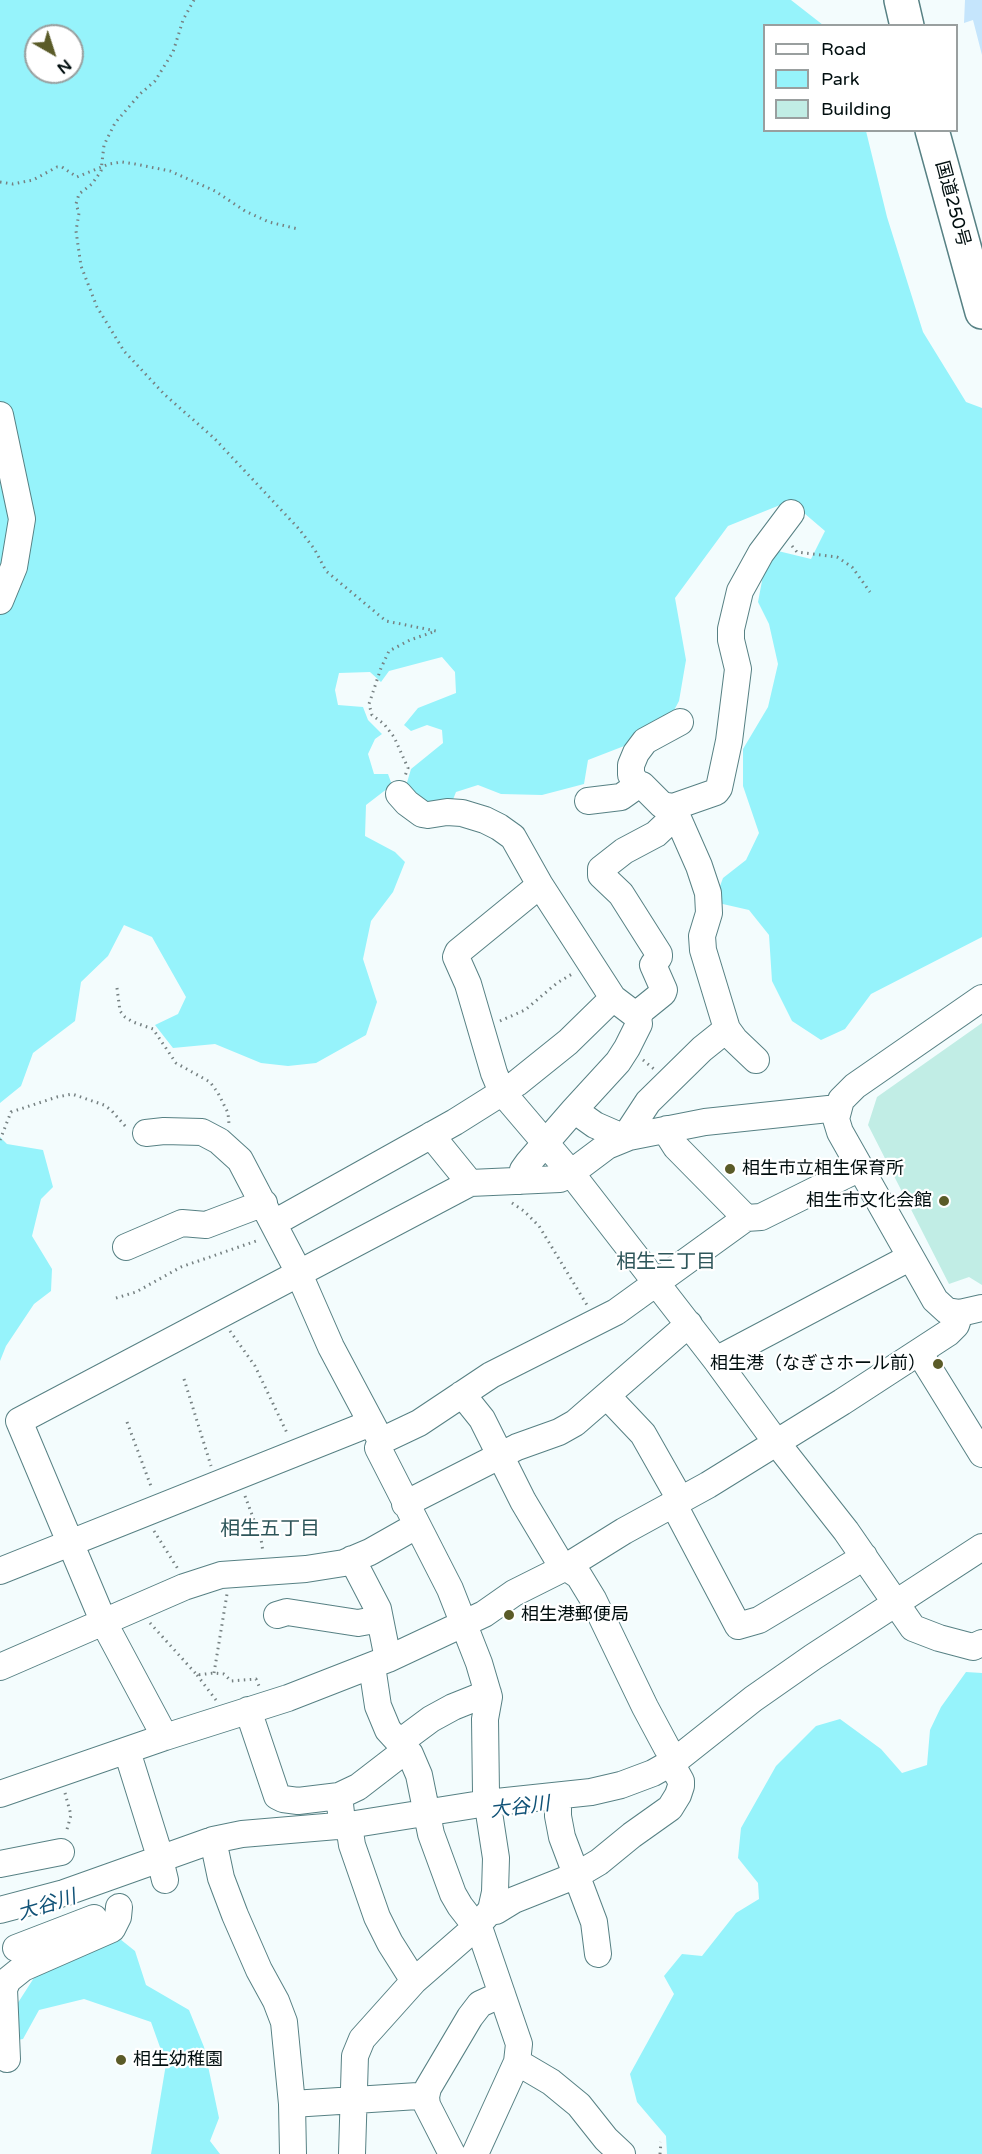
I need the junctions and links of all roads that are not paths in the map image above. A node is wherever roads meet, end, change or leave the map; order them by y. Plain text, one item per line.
1 (901, 0) edge
2 (906, 24) edge
3 (933, 132) edge
4 (982, 312) edge
5 (0, 415) edge
6 (791, 513) dead end
7 (0, 602) edge
8 (680, 722) dead end
9 (638, 785) junction
10 (399, 794) road end
11 (588, 801) dead end
12 (675, 811) junction
13 (540, 885) junction
14 (613, 998) junction
15 (982, 998) edge
16 (638, 1017) junction
17 (727, 1029) junction
18 (756, 1060) dead end
19 (502, 1092) junction
20 (838, 1108) junction
21 (574, 1110) junction
22 (667, 1129) junction
23 (146, 1133) road end
24 (431, 1135) junction
25 (624, 1139) junction
26 (545, 1143) junction
27 (860, 1168) junction
28 (571, 1173) junction
29 (508, 1181) junction
30 (470, 1183) junction
31 (746, 1218) junction
32 (273, 1222) junction
33 (126, 1247) dead end
34 (909, 1258) junction
35 (297, 1273) junction
36 (656, 1283) junction
37 (971, 1310) edge
38 (689, 1324) junction
39 (919, 1353) junction
40 (716, 1360) junction
41 (462, 1394) junction
42 (607, 1396) junction
43 (9, 1425) edge
44 (376, 1432) junction
45 (776, 1442) junction
46 (982, 1454) edge
47 (501, 1456) junction
48 (678, 1503) junction
49 (411, 1515) junction
50 (70, 1544) junction
51 (982, 1547) edge
52 (864, 1556) junction
53 (352, 1560) junction
54 (566, 1567) junction
55 (0, 1571) edge
56 (900, 1610) junction
57 (277, 1615) dead end
58 (380, 1619) junction
59 (464, 1622) junction
60 (104, 1623) junction
61 (982, 1643) edge
62 (380, 1663) junction
63 (0, 1667) edge
64 (488, 1694) junction
65 (257, 1708) junction
66 (165, 1737) junction
67 (403, 1746) junction
68 (127, 1751) junction
69 (675, 1768) junction
70 (0, 1794) edge
71 (339, 1796) junction
72 (558, 1804) junction
73 (488, 1812) junction
74 (429, 1822) junction
75 (348, 1831) junction
76 (214, 1847) junction
77 (61, 1852) dead end
78 (0, 1864) edge
79 (162, 1869) junction
80 (577, 1875) junction
81 (122, 1889) junction
82 (0, 1910) edge
83 (484, 1918) junction
84 (16, 1948) dead end
85 (598, 1954) dead end
86 (414, 1981) junction
87 (502, 1994) junction
88 (8, 2059) dead end
89 (517, 2062) junction
90 (426, 2097) junction
91 (353, 2101) junction
92 (292, 2104) junction
93 (293, 2154) edge
94 (352, 2154) edge
95 (452, 2154) edge
96 (475, 2154) edge
97 (622, 2154) edge

1 - 2 highway
3 - 4 highway, 国道250号
5 - 7 street
6 - 12 street
8 - 9 street
9 - 11 street
9 - 12 street
10 - 13 street
12 - 16 street
12 - 17 street
13 - 14 street
13 - 19 street
14 - 16 street
14 - 19 street
15 - 20 street
16 - 21 street
17 - 18 street
17 - 25 street
19 - 24 street
19 - 26 street
20 - 22 street
20 - 27 street
21 - 25 street
21 - 26 street
22 - 25 street
22 - 31 street
23 - 32 street
24 - 30 street
24 - 32 street
25 - 28 street
26 - 28 street
26 - 29 street
27 - 31 street
27 - 34 street
28 - 29 street
28 - 36 street
29 - 30 street
30 - 35 street
31 - 36 street
32 - 33 street
32 - 35 street
34 - 37 street
34 - 40 street
35 - 43 street
35 - 44 street
36 - 38 street
36 - 41 street
37 - 39 street
38 - 40 street
38 - 42 street
39 - 45 street
39 - 46 street
40 - 45 street
41 - 44 street
41 - 47 street
42 - 47 street
42 - 48 street
43 - 50 street
44 - 49 street
44 - 50 street
45 - 48 street
45 - 52 street
47 - 49 street
47 - 54 street
48 - 52 street
48 - 54 street
49 - 53 street
49 - 59 street
50 - 55 street
50 - 60 street
51 - 56 street
52 - 56 street
53 - 58 street
53 - 60 street
54 - 59 street
54 - 69 street
56 - 61 street
56 - 69 street
57 - 58 street
58 - 62 street
59 - 62 street
59 - 64 street
60 - 63 street
60 - 66 street
62 - 65 street
62 - 67 street
64 - 67 street
64 - 73 street
65 - 66 street
65 - 71 street
66 - 68 street
67 - 71 street
67 - 74 street
68 - 70 street
68 - 79 street
69 - 72 street
69 - 80 street
71 - 75 street
72 - 73 street
72 - 80 street
73 - 74 street
73 - 83 street
74 - 75 street
74 - 83 street
75 - 76 street
75 - 86 street
76 - 79 street
76 - 92 street
77 - 78 street
79 - 81 street
80 - 83 street
80 - 85 street
81 - 82 street
81 - 84 street
81 - 88 street
83 - 86 street
83 - 87 street
86 - 91 street
87 - 89 street
87 - 90 street
89 - 96 street
89 - 97 street
90 - 91 street
90 - 95 street
91 - 92 street
91 - 94 street
92 - 93 street

